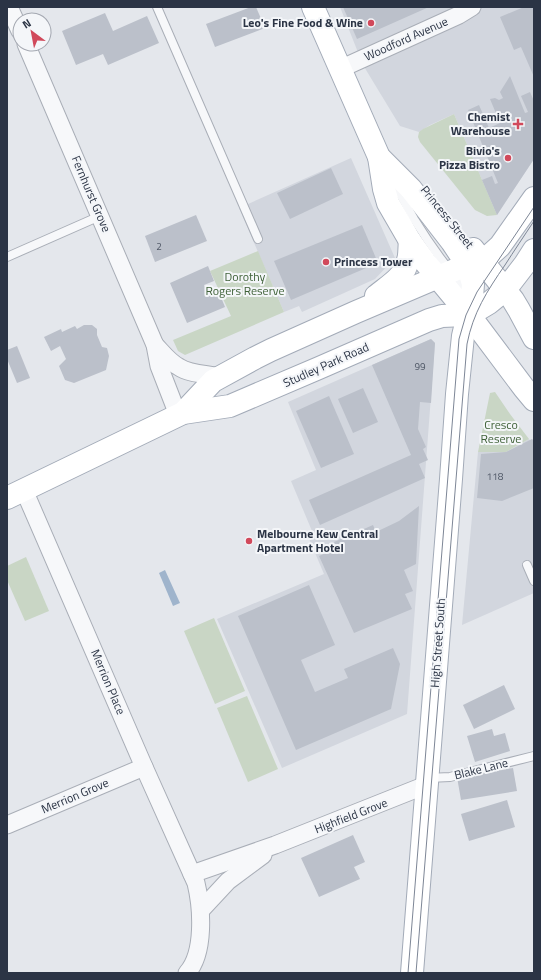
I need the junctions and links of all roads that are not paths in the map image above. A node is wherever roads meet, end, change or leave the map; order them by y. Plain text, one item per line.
1 (157, 7) edge
2 (313, 7) edge
3 (472, 7) edge
4 (29, 52) edge
5 (340, 69) junction
6 (379, 157) junction
7 (534, 198) edge
8 (100, 216) junction
9 (258, 240) dead end
10 (410, 241) junction
11 (534, 250) edge
12 (7, 258) edge
13 (459, 269) junction
14 (505, 290) junction
15 (474, 307) junction
16 (356, 312) junction
17 (529, 325) edge
18 (155, 345) junction
19 (220, 377) junction
20 (534, 400) edge
21 (181, 414) junction
22 (16, 494) edge
23 (527, 565) dead end
24 (534, 581) edge
25 (534, 756) edge
26 (144, 767) junction
27 (427, 782) junction
28 (7, 825) edge
29 (275, 846) junction
30 (192, 874) junction
31 (201, 910) junction
32 (187, 973) edge
33 (412, 973) edge

1 - 9 lane
2 - 5 main road, Princess Street
3 - 5 street, Woodford Avenue
4 - 8 street, Fernhurst Grove
5 - 6 main road, Princess Street
6 - 10 main road, Princess Street
6 - 13 lane
6 - 13 main road, Princess Street
7 - 13 main road, Studley Park Road
8 - 12 lane
8 - 18 street, Fernhurst Grove
10 - 13 main road, Princess Street
10 - 16 main road
11 - 14 main road
13 - 14 main road, Princess Street
13 - 15 main road, Princess Street
13 - 15 main road, High Street South
13 - 16 main road, Studley Park Road
14 - 15 main road
14 - 17 main road, Princess Street
15 - 20 main road, Princess Street
15 - 21 main road, Studley Park Road
15 - 27 main road, High Street South
16 - 19 main road, Studley Park Road
18 - 19 street, Fernhurst Grove
18 - 21 street, Fernhurst Grove
19 - 21 main road, Studley Park Road
21 - 22 main road, Studley Park Road
22 - 26 street, Merrion Place
23 - 24 lane
25 - 27 lane, Blake Lane
26 - 28 street, Merrion Grove
26 - 30 street, Merrion Place
27 - 29 street, Highfield Grove
27 - 33 main road, High Street South
29 - 30 street, Highfield Grove
29 - 31 street, Highfield Grove
30 - 31 street
31 - 32 street

